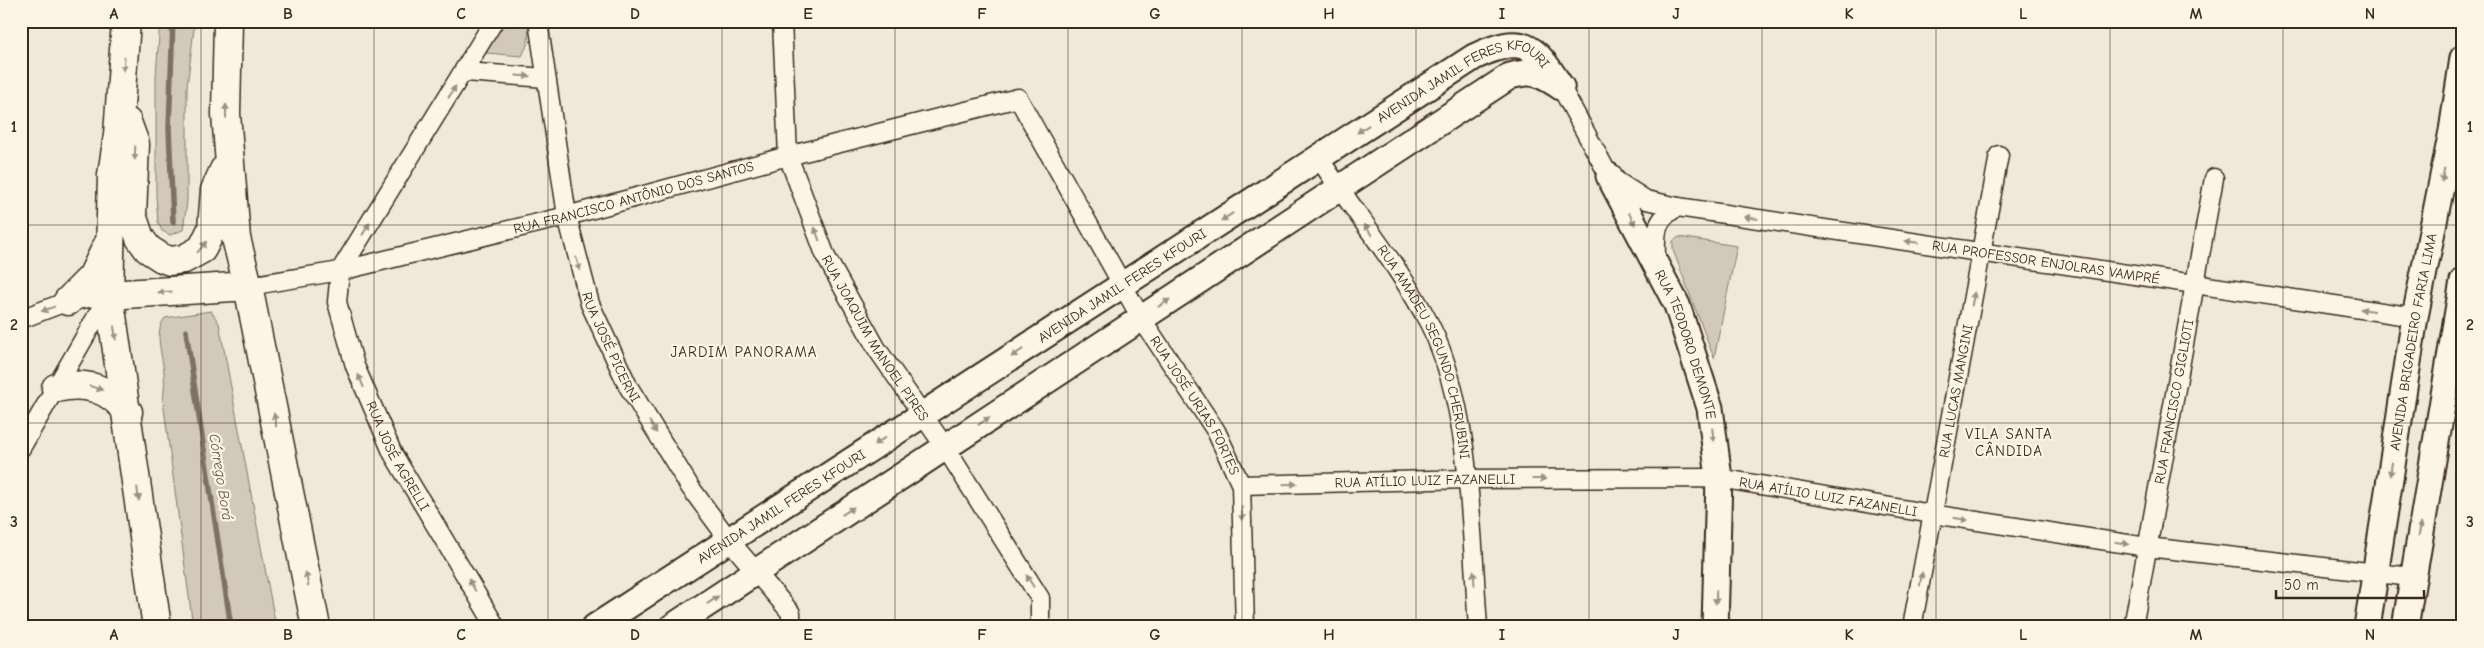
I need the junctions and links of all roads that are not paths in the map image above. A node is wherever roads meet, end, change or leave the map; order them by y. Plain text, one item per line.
1 (126, 21) edge
2 (228, 21) edge
3 (494, 21) edge
4 (538, 21) edge
5 (782, 21) edge
6 (2463, 58) edge
7 (465, 72) junction
8 (546, 78) junction
9 (1561, 87) junction
10 (1018, 98) joint
11 (121, 106) junction
12 (1999, 155) dead end
13 (788, 156) junction
14 (1319, 158) junction
15 (229, 159) junction
16 (1609, 176) junction
17 (2214, 178) dead end
18 (1338, 188) junction
19 (1678, 208) junction
20 (567, 216) junction
21 (112, 233) junction
22 (1982, 252) junction
23 (1656, 265) junction
24 (340, 270) junction
25 (2463, 281) edge
26 (2194, 284) junction
27 (1122, 285) junction
28 (248, 286) junction
29 (109, 295) junction
30 (68, 302) junction
31 (1141, 318) junction
32 (2415, 318) junction
33 (21, 319) edge
34 (2455, 323) junction
35 (56, 388) junction
36 (128, 412) junction
37 (923, 414) junction
38 (945, 447) junction
39 (21, 448) edge
40 (1719, 478) junction
41 (1468, 479) junction
42 (1241, 485) junction
43 (1932, 514) junction
44 (729, 540) junction
45 (2148, 547) junction
46 (756, 571) junction
47 (2375, 572) junction
48 (2412, 577) junction
49 (157, 627) edge
50 (316, 627) edge
51 (496, 627) edge
52 (595, 627) edge
53 (672, 627) edge
54 (791, 627) edge
55 (1040, 627) edge
56 (1245, 627) edge
57 (1478, 627) edge
58 (1715, 627) edge
59 (1912, 627) edge
60 (2133, 627) edge
61 (2367, 627) edge
62 (2405, 627) edge

1 -> 11 main road
15 -> 2 main road
3 - 7 street
4 - 8 street, RUA JOSÉ PICERNI
5 - 13 street, RUA JOAQUIM MANOEL PIRES
6 -> 32 street, AVENIDA BRIGADEIRO FARIA LIMA
7 -> 8 street
24 -> 7 street
8 - 20 street, RUA JOSÉ PICERNI
9 -> 14 street, AVENIDA JAMIL FERES KFOURI
9 - 16 street, RUA TEODORO DEMONTE
9 - 18 street, AVENIDA JAMIL FERES KFOURI
10 - 13 street, RUA FRANCISCO ANTÔNIO DOS SANTOS
10 - 27 street, RUA JOSÉ URIAS FORTES
11 -> 15 main road
11 - 21 main road
12 - 22 street, RUA LUCAS MANGINI
13 - 20 street, RUA FRANCISCO ANTÔNIO DOS SANTOS
37 -> 13 street, RUA JOAQUIM MANOEL PIRES
14 - 18 street, RUA AMADEU SEGUNDO CHERUBINI
14 -> 27 street, AVENIDA JAMIL FERES KFOURI
15 - 28 main road
16 - 19 street, RUA PROFESSOR ENJOLRAS VAMPRÉ
16 -> 23 street, RUA TEODORO DEMONTE
17 - 26 street, RUA FRANCISCO GIGLIOTI
31 -> 18 street, AVENIDA JAMIL FERES KFOURI
41 -> 18 street, RUA AMADEU SEGUNDO CHERUBINI
22 -> 19 street, RUA PROFESSOR ENJOLRAS VAMPRÉ
19 - 23 street
20 - 24 street, RUA FRANCISCO ANTÔNIO DOS SANTOS
20 -> 44 street, RUA JOSÉ PICERNI
21 - 29 main road
21 - 30 main road
22 - 26 street, RUA PROFESSOR ENJOLRAS VAMPRÉ
43 -> 22 street, RUA LUCAS MANGINI
23 -> 40 street, RUA TEODORO DEMONTE
24 - 28 street, RUA FRANCISCO ANTÔNIO DOS SANTOS
51 -> 24 street, RUA JOSÉ AGRELLI
25 - 34 street
32 -> 26 street, RUA PROFESSOR ENJOLRAS VAMPRÉ
26 - 45 street, RUA FRANCISCO GIGLIOTI
27 - 31 street, RUA JOSÉ URIAS FORTES
27 -> 37 street, AVENIDA JAMIL FERES KFOURI
28 -> 29 main road
50 -> 28 main road
29 - 30 street
29 - 35 street
29 -> 36 main road
30 -> 33 street
38 -> 31 street, AVENIDA JAMIL FERES KFOURI
31 - 42 street, RUA JOSÉ URIAS FORTES
32 - 34 street
32 -> 47 street, AVENIDA BRIGADEIRO FARIA LIMA
48 -> 34 street
35 -> 36 main road
35 - 39 street
36 -> 49 main road
37 - 38 street, RUA JOAQUIM MANOEL PIRES
37 -> 44 street, AVENIDA JAMIL FERES KFOURI
46 -> 38 street, AVENIDA JAMIL FERES KFOURI
55 -> 38 street, RUA JOAQUIM MANOEL PIRES
41 -> 40 street, RUA ATÍLIO LUIZ FAZANELLI
40 - 43 street, RUA ATÍLIO LUIZ FAZANELLI
40 -> 58 street, RUA TEODORO DEMONTE
42 -> 41 street, RUA ATÍLIO LUIZ FAZANELLI
57 -> 41 street, RUA AMADEU SEGUNDO CHERUBINI
42 -> 56 street, RUA JOSÉ URIAS FORTES
43 -> 45 street, RUA ATÍLIO LUIZ FAZANELLI
59 -> 43 street, RUA LUCAS MANGINI
44 - 46 street, RUA JOSÉ PICERNI
44 - 52 street, AVENIDA JAMIL FERES KFOURI
45 - 47 street, RUA ATÍLIO LUIZ FAZANELLI
45 - 60 street, RUA FRANCISCO GIGLIOTI
53 -> 46 street, AVENIDA JAMIL FERES KFOURI
46 - 54 street, RUA JOSÉ PICERNI
47 - 48 street, RUA ATÍLIO LUIZ FAZANELLI
47 - 61 street, AVENIDA BRIGADEIRO FARIA LIMA
48 - 62 street

